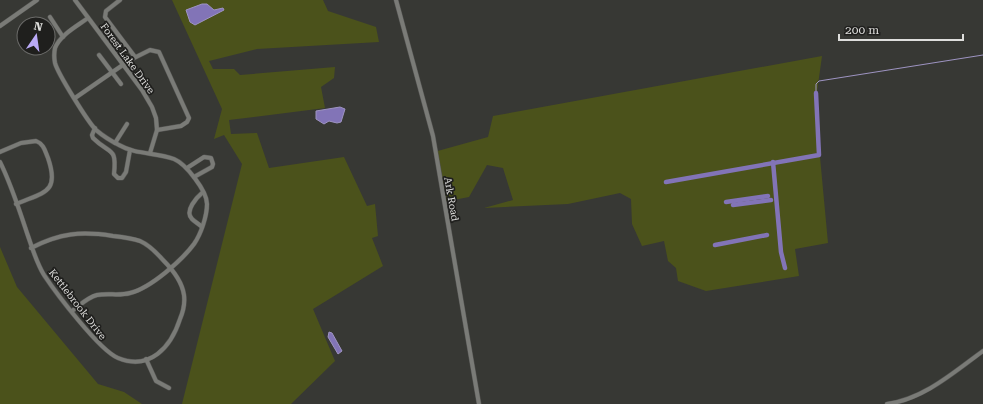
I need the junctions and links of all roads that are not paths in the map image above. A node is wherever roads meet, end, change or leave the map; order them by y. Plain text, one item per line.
1 (37, 0) edge
2 (75, 0) edge
3 (120, 0) edge
4 (396, 0) edge
5 (88, 18) junction
6 (0, 26) edge
7 (56, 26) edge
8 (64, 37) junction
9 (99, 55) dead end
10 (135, 57) junction
11 (123, 64) junction
12 (112, 73) junction
13 (121, 84) dead end
14 (75, 98) junction
15 (127, 124) dead end
16 (95, 128) junction
17 (157, 130) junction
18 (115, 143) junction
19 (130, 150) junction
20 (0, 152) edge
21 (150, 153) junction
22 (0, 162) edge
23 (187, 168) junction
24 (194, 178) junction
25 (203, 192) junction
26 (16, 204) junction
27 (202, 227) junction
28 (31, 248) junction
29 (170, 267) junction
30 (72, 311) junction
31 (983, 351) edge
32 (146, 359) junction
33 (169, 388) dead end
34 (479, 404) edge
35 (887, 404) edge

1 - 6 street
2 - 5 street, Forest Lake Drive
3 - 10 street
4 - 34 street, Ark Road
5 - 8 street
5 - 11 street, Forest Lake Drive
7 - 8 street
8 - 14 street
9 - 12 street
10 - 11 street
10 - 17 street
11 - 12 street
11 - 17 street, Forest Lake Drive
12 - 13 street
12 - 14 street
14 - 16 street
15 - 18 street
16 - 18 street
16 - 19 street
17 - 21 street, Forest Lake Drive
18 - 19 street
19 - 21 street
20 - 26 street
21 - 23 street
22 - 26 street, Kettlebrook Drive
23 - 24 street
23 - 24 street
24 - 25 street
25 - 27 street
25 - 27 street
26 - 28 street, Kettlebrook Drive
27 - 29 street
28 - 29 street, Kettlebrook Drive
28 - 30 street, Kettlebrook Drive
29 - 30 street
29 - 32 street, Kettlebrook Drive
30 - 32 street, Kettlebrook Drive
31 - 35 street
32 - 33 street

